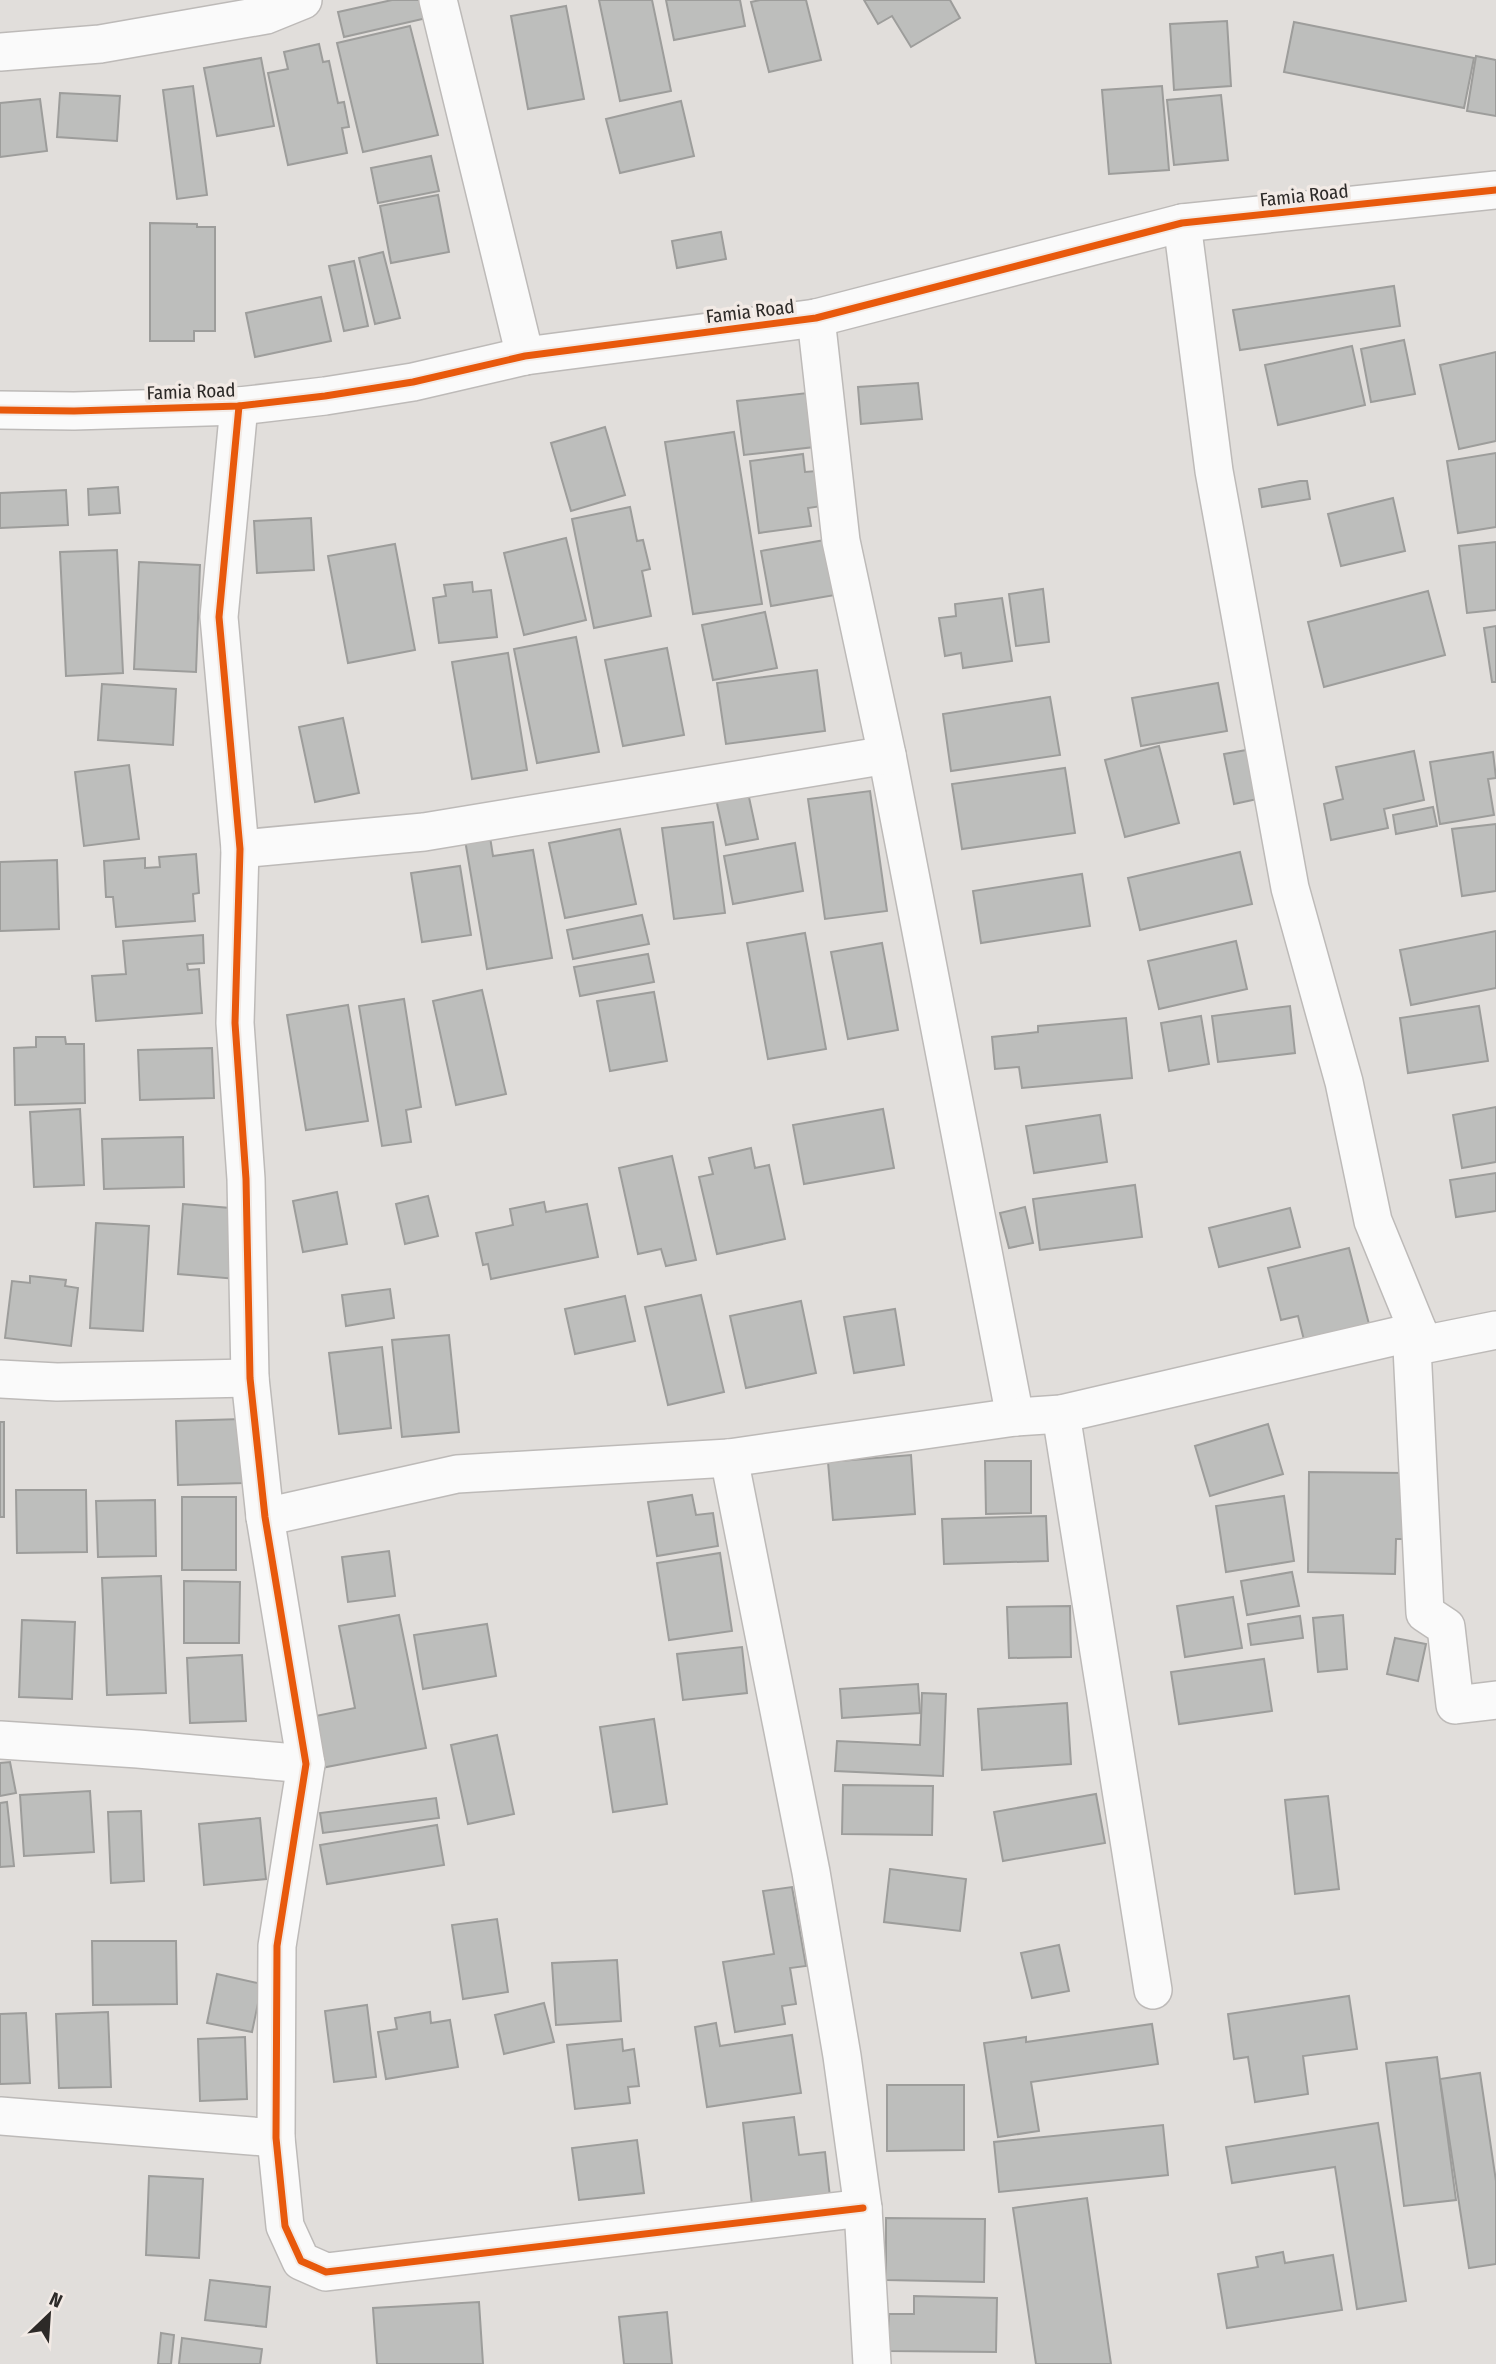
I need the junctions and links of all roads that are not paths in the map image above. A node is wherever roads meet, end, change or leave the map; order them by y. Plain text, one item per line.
1 (303, 0) edge
2 (438, 0) edge
3 (0, 52) edge
4 (1496, 190) edge
5 (1182, 223) junction
6 (816, 318) junction
7 (525, 356) junction
8 (239, 406) junction
9 (0, 410) edge
10 (887, 755) junction
11 (240, 849) junction
12 (1496, 1331) edge
13 (1415, 1339) junction
14 (250, 1378) junction
15 (0, 1379) edge
16 (1061, 1414) junction
17 (1015, 1418) junction
18 (729, 1458) junction
19 (265, 1517) junction
20 (1496, 1700) edge
21 (0, 1740) edge
22 (306, 1764) junction
23 (1153, 1990) dead end
24 (0, 2116) edge
25 (276, 2138) junction
26 (863, 2208) junction
27 (872, 2364) edge

1 - 3 street
2 - 7 street
4 - 5 street, Famia Road
5 - 6 street, Famia Road
5 - 13 street
6 - 7 street, Famia Road
6 - 10 street
7 - 8 street, Famia Road
8 - 9 street, Famia Road
8 - 11 street
10 - 11 street
10 - 17 street
11 - 14 street
12 - 13 street
13 - 16 street
13 - 20 street
14 - 15 street
14 - 19 street
16 - 17 street
16 - 23 street
17 - 18 street
18 - 19 street
18 - 26 street
19 - 22 street
21 - 22 street
22 - 25 street
24 - 25 street
25 - 26 street
26 - 27 street

